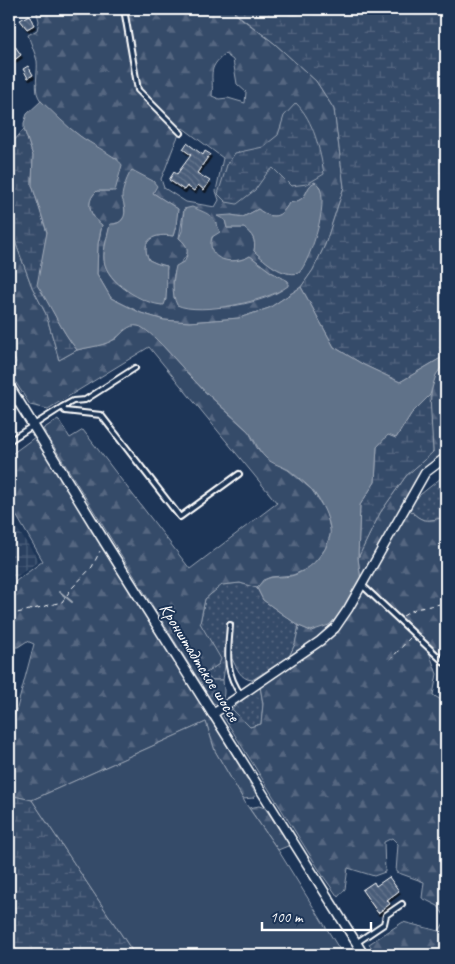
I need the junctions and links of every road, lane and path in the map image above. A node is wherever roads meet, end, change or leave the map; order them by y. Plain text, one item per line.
1 (124, 9) edge
2 (181, 133) dead end
3 (135, 368) dead end
4 (9, 386) edge
5 (62, 407) junction
6 (33, 425) junction
7 (9, 441) edge
8 (446, 457) edge
9 (239, 474) dead end
10 (100, 550) dead end
11 (362, 585) junction
12 (440, 604) dead end
13 (9, 615) edge
14 (398, 619) junction
15 (230, 625) dead end
16 (414, 634) junction
17 (389, 661) dead end
18 (446, 664) edge
19 (242, 695) junction
20 (213, 714) junction
21 (402, 904) dead end
22 (356, 943) junction
23 (364, 955) edge

1 - 2 lane
3 - 5 lane
4 - 6 street, Кронштадтское шоссе
5 - 6 lane
5 - 9 lane
6 - 7 lane
6 - 20 street, Кронштадтское шоссе
8 - 11 street
10 - 13 path
11 - 14 lane
11 - 19 street
12 - 14 path
14 - 16 lane
15 - 19 lane
16 - 17 path
16 - 18 lane
19 - 20 street
20 - 22 street, Кронштадтское шоссе
21 - 22 lane
22 - 23 street, Кронштадтское шоссе

